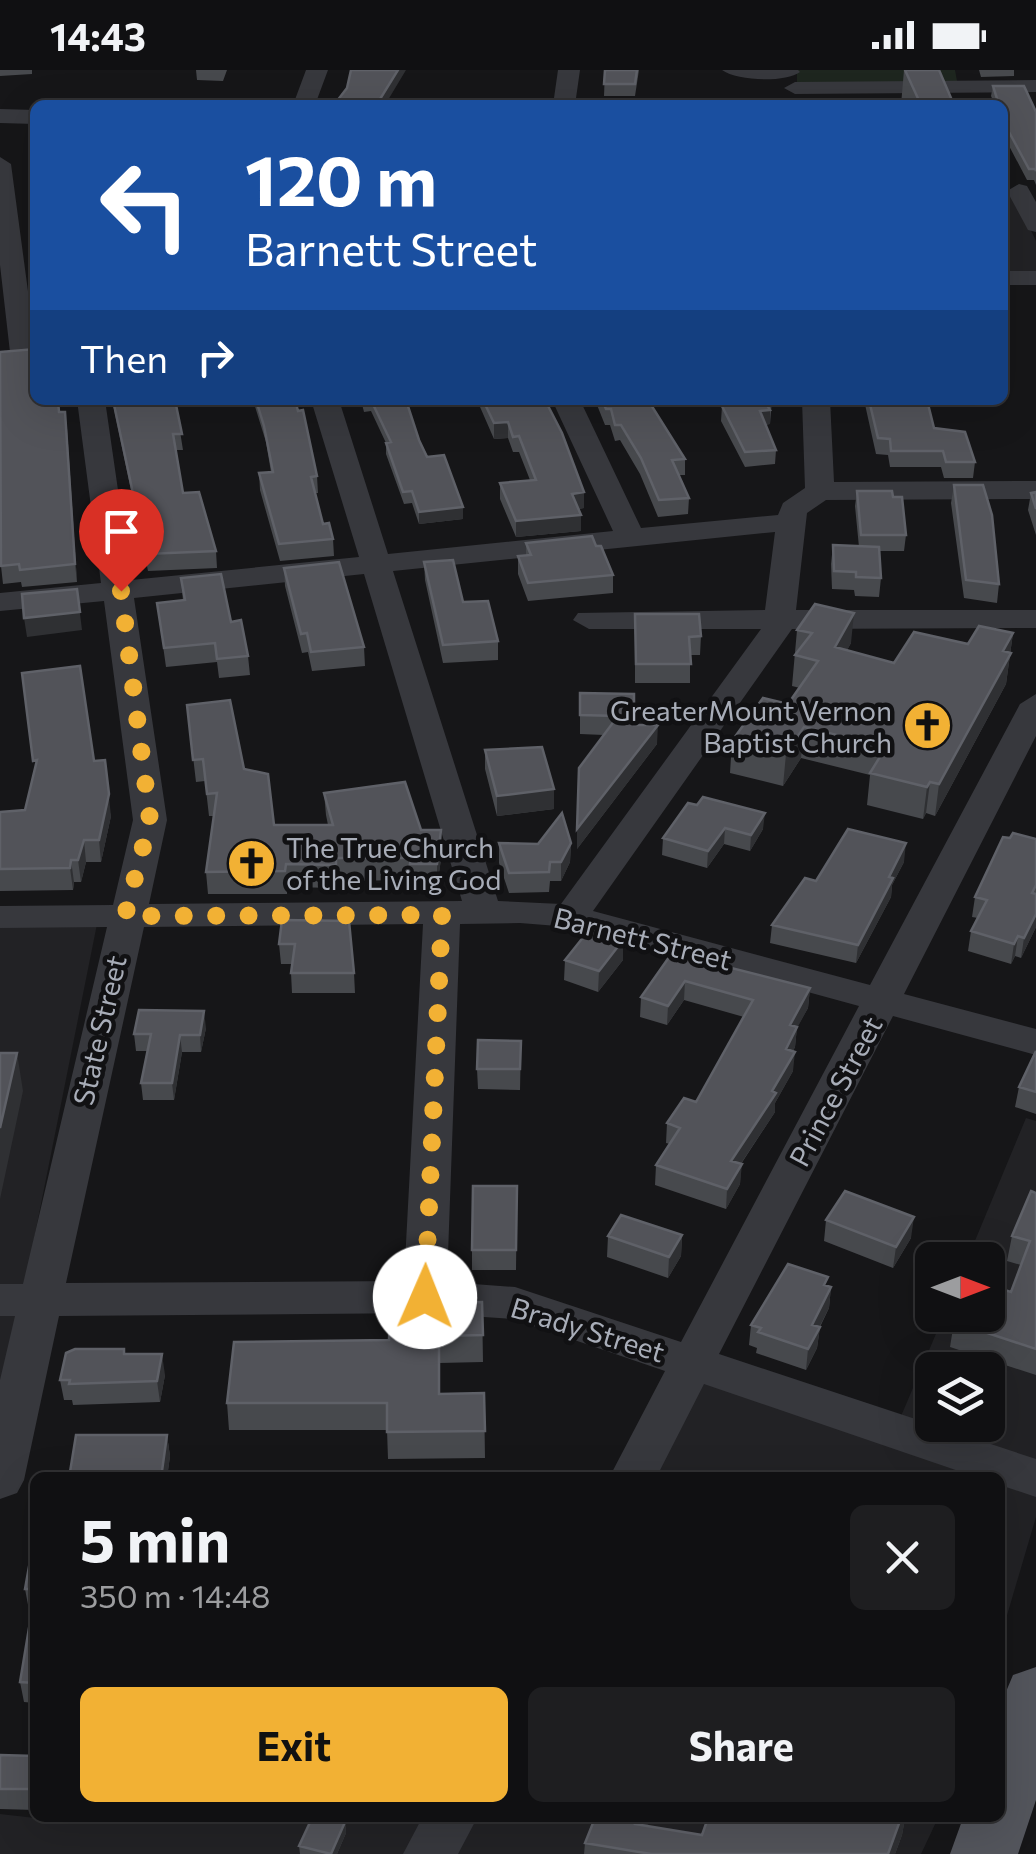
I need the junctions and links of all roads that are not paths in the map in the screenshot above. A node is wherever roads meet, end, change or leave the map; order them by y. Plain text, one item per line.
1 (318, 70) edge
2 (569, 70) edge
3 (732, 70) edge
4 (793, 84) edge
5 (1036, 86) edge
6 (963, 87) edge
7 (306, 100) edge
8 (565, 100) edge
9 (0, 116) edge
10 (30, 116) edge
11 (1, 176) edge
12 (30, 188) edge
13 (1019, 191) edge
14 (1036, 225) edge
15 (23, 270) edge
16 (1008, 278) edge
17 (1036, 278) edge
18 (19, 352) edge
19 (93, 405) edge
20 (327, 405) edge
21 (568, 405) edge
22 (816, 405) edge
23 (1036, 490) edge
24 (820, 491) junction
25 (791, 522) junction
26 (631, 539) junction
27 (377, 565) junction
28 (121, 591) junction
29 (0, 602) edge
30 (1036, 619) edge
31 (589, 620) dead end
32 (782, 620) junction
33 (1036, 704) edge
34 (484, 913) junction
35 (442, 915) junction
36 (125, 916) junction
37 (571, 916) junction
38 (0, 917) edge
39 (882, 1001) junction
40 (1036, 1042) edge
41 (425, 1297) junction
42 (19, 1300) edge
43 (694, 1361) junction
44 (635, 1472) edge
45 (1036, 1478) edge
46 (0, 1480) edge
47 (1036, 1695) edge
48 (1005, 1792) edge
49 (448, 1822) edge
50 (996, 1822) edge
51 (430, 1854) edge
52 (984, 1854) edge

1 - 7 street
2 - 8 street
3 - 4 street
4 - 6 street
5 - 6 street
9 - 10 street
11 - 12 street
11 - 15 street
13 - 14 street
15 - 18 street
16 - 17 street
19 - 28 street, State Street
20 - 27 street
21 - 26 street
22 - 24 street
23 - 24 street
24 - 25 street
25 - 26 street
25 - 32 street
26 - 27 street
27 - 28 street
27 - 34 street
28 - 29 street
28 - 36 street, State Street
30 - 32 street
31 - 32 street
32 - 37 street
33 - 39 street, Prince Street
34 - 35 street, Barnett Street
34 - 37 street, Barnett Street
35 - 36 street, Barnett Street
35 - 41 street
36 - 38 street, Barnett Street
36 - 42 street, State Street
37 - 39 street, Barnett Street
39 - 40 street, Barnett Street
39 - 43 street, Prince Street
41 - 42 street, Brady Street
41 - 43 street, Brady Street
42 - 46 street, State Street
43 - 44 street, Prince Street
43 - 45 street, Brady Street
47 - 48 main road
49 - 51 street
50 - 52 main road

